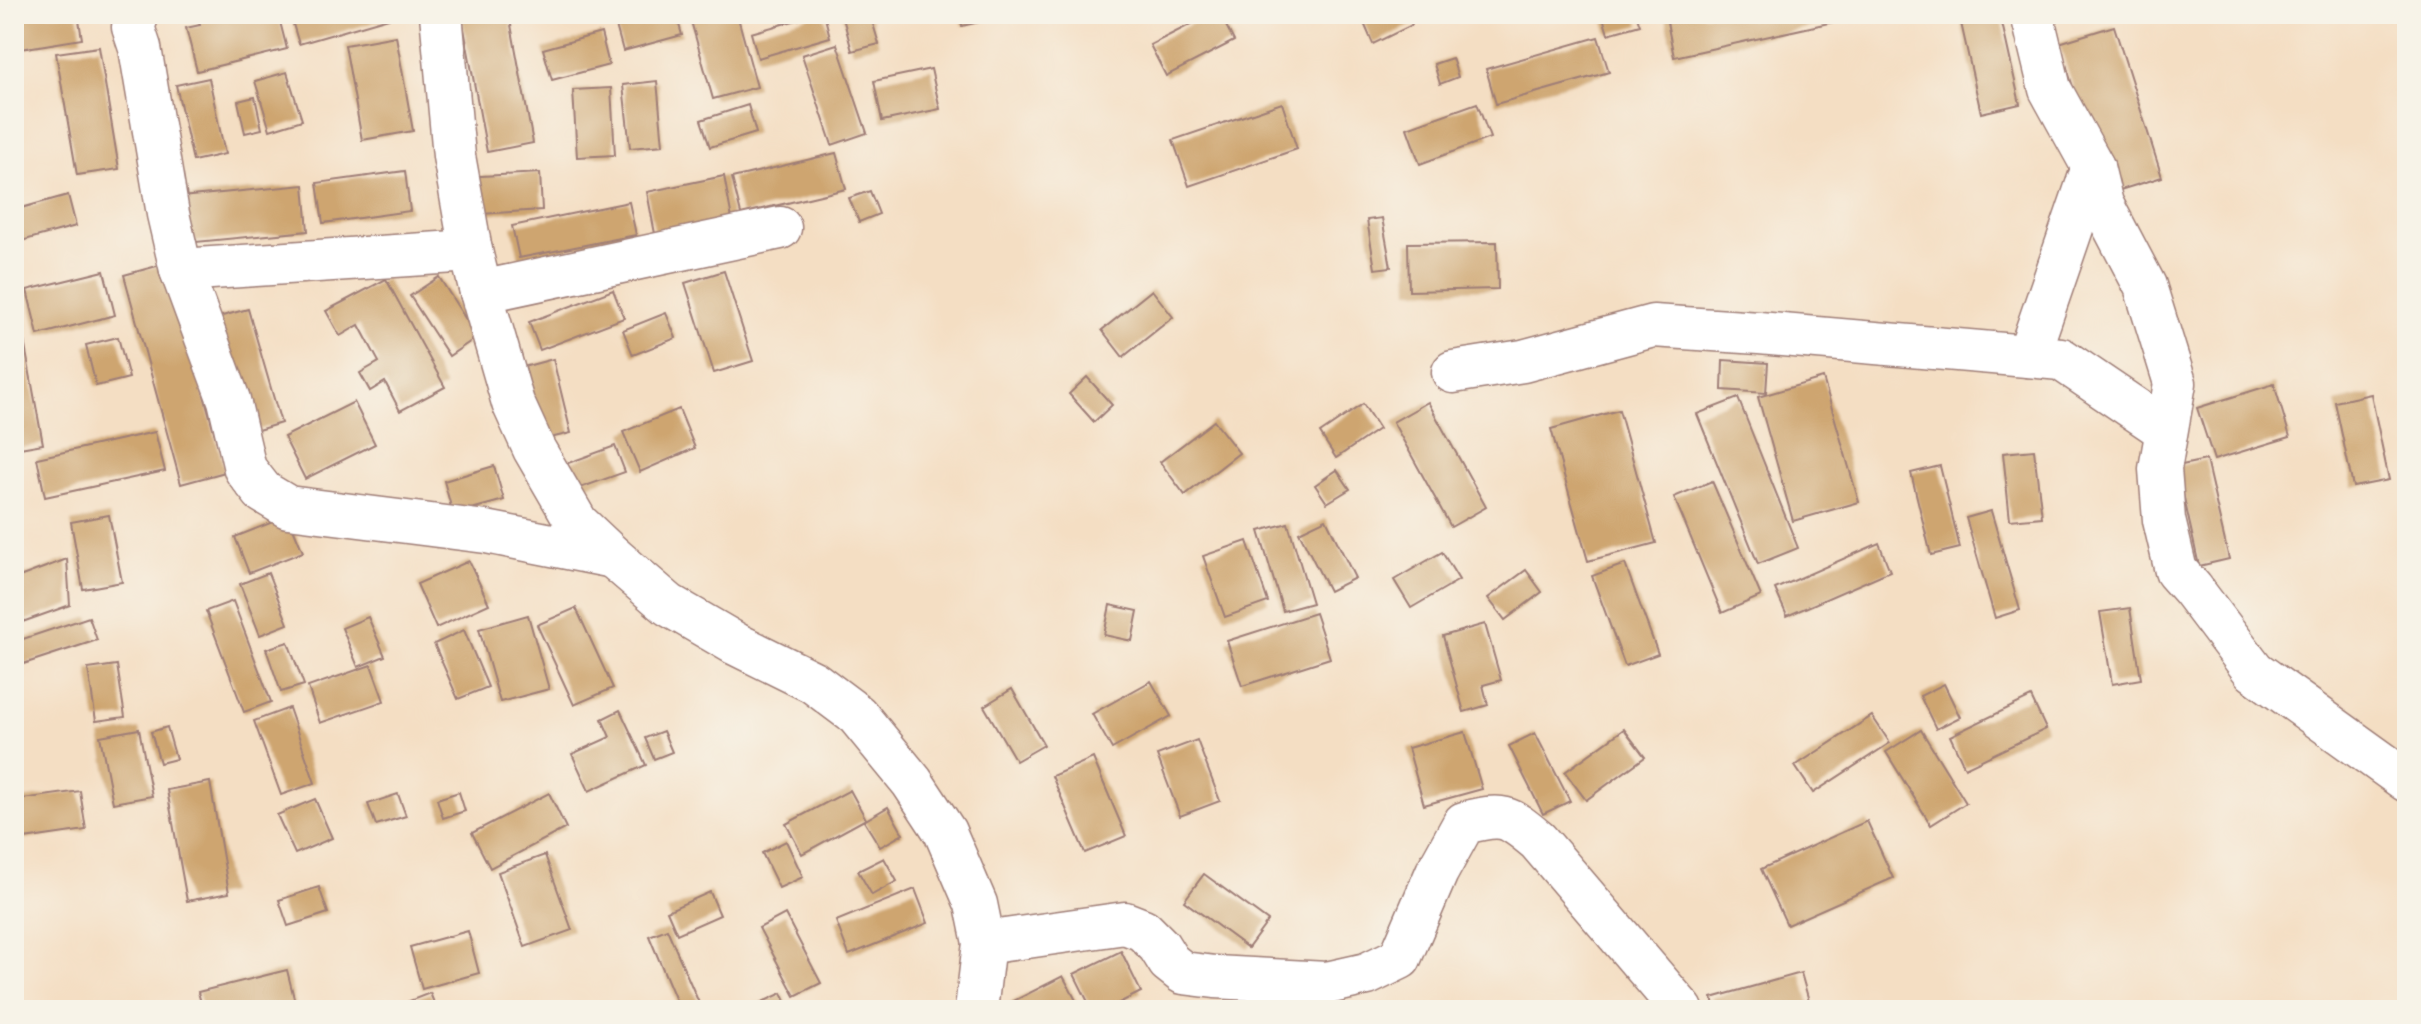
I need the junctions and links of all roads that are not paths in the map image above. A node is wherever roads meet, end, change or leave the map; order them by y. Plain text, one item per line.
1 (138, 14) edge
2 (441, 14) edge
3 (2032, 14) edge
4 (2093, 167) junction
5 (780, 228) dead end
6 (471, 251) junction
7 (181, 270) junction
8 (481, 292) junction
9 (2028, 356) junction
10 (1453, 372) dead end
11 (2166, 430) junction
12 (613, 557) junction
13 (2407, 781) edge
14 (984, 943) junction
15 (976, 1010) edge
16 (1682, 1010) edge

1 - 7 street
2 - 6 street
3 - 4 street
4 - 9 street
4 - 11 street
5 - 8 street
6 - 7 street
6 - 8 street
7 - 12 street
8 - 12 street
9 - 10 street
9 - 11 street
11 - 13 street
12 - 14 street
14 - 15 street
14 - 16 street

